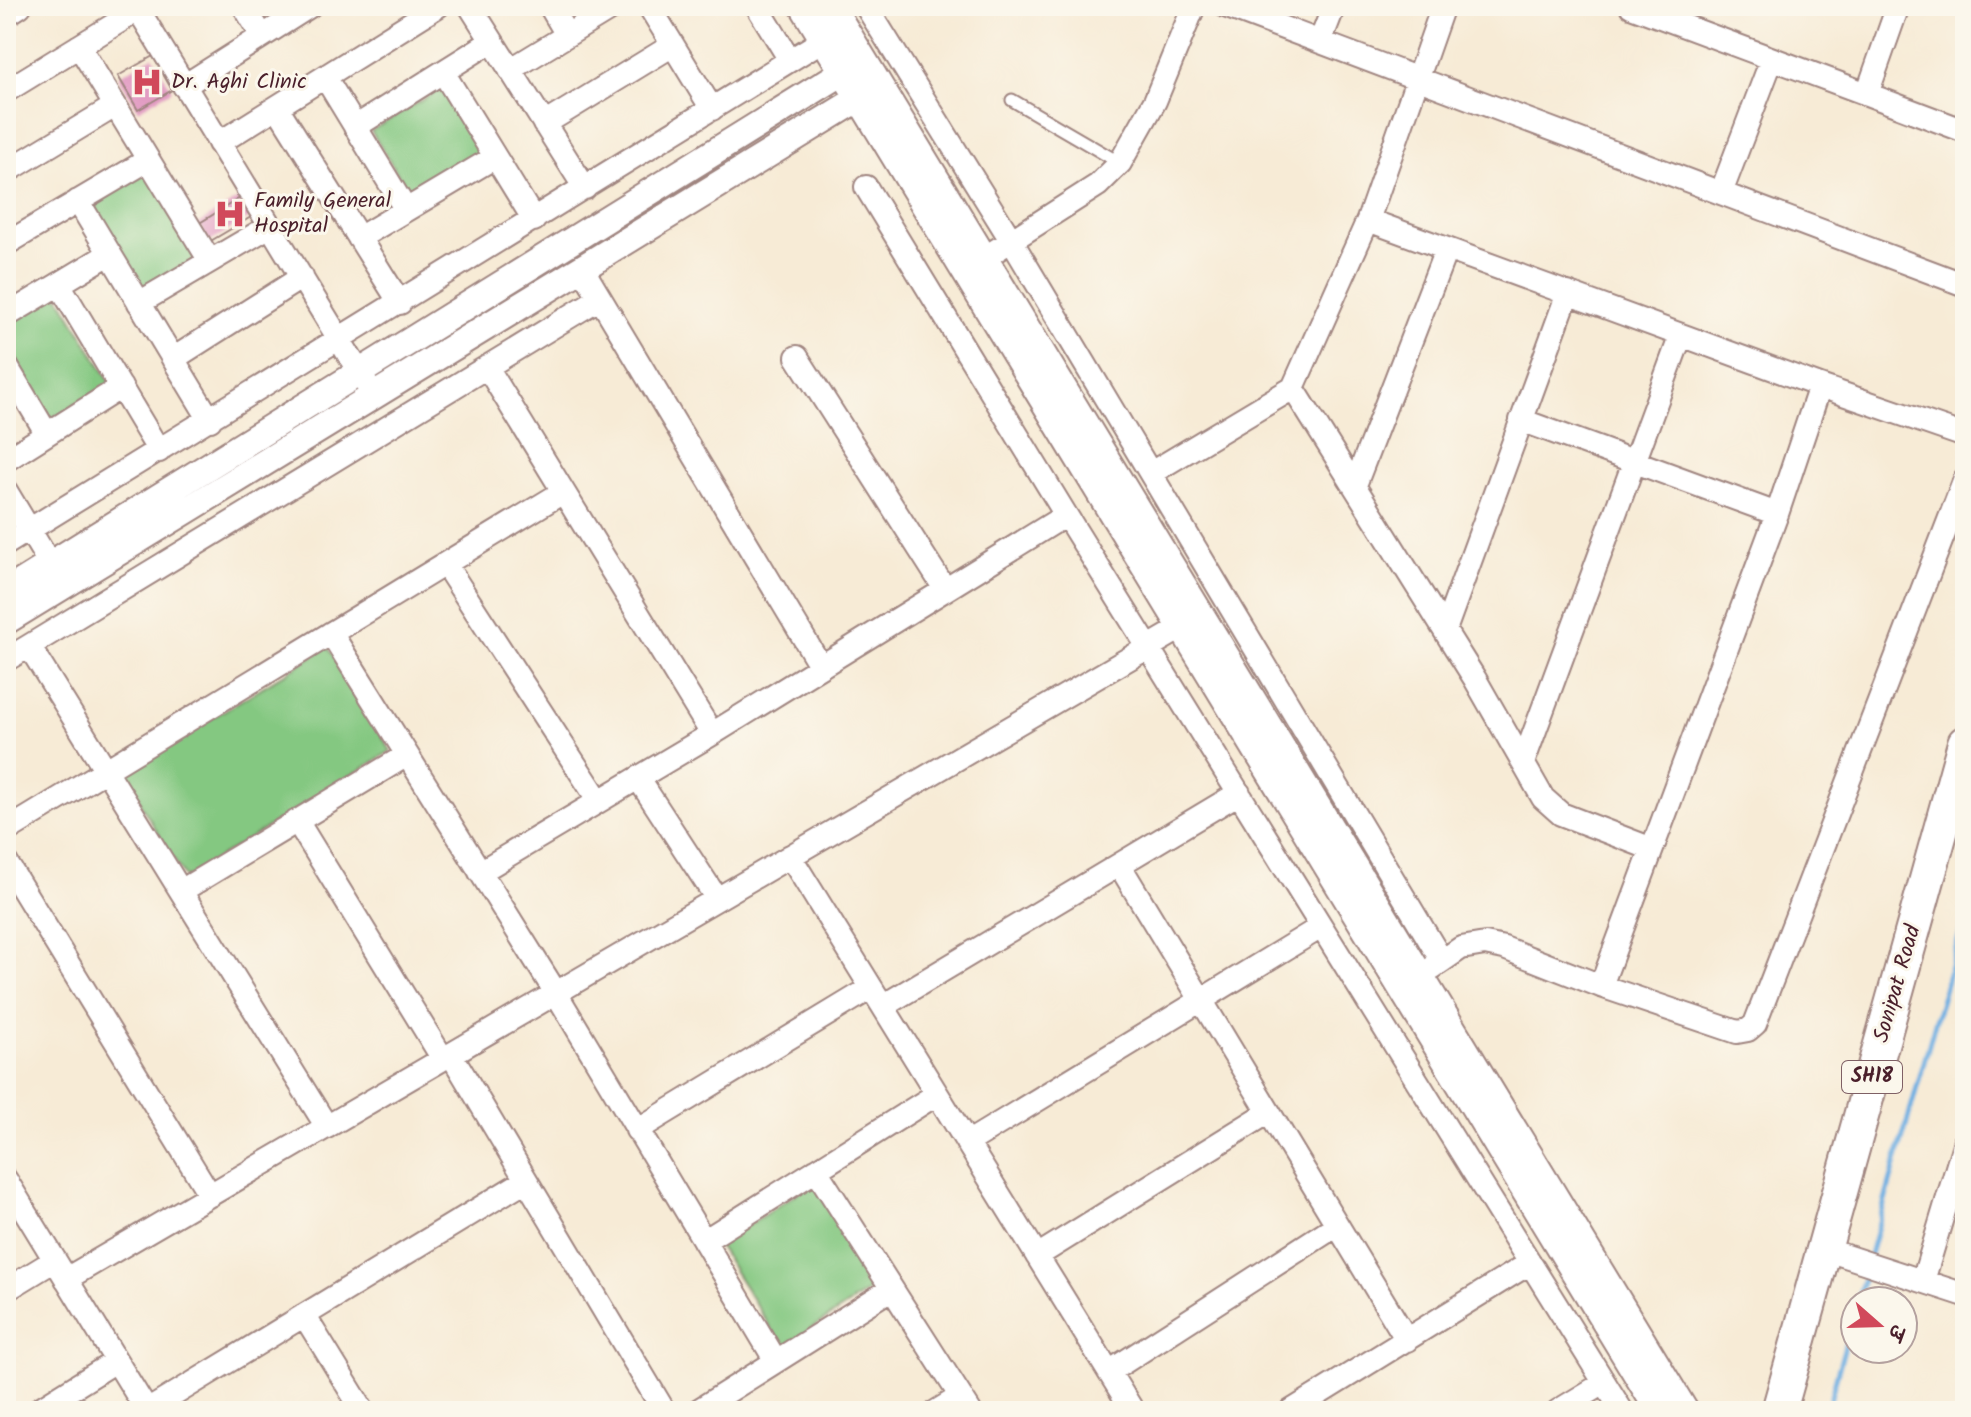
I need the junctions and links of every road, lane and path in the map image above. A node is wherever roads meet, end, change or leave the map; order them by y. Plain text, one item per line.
1 (20, 6) edge
2 (244, 6) edge
3 (310, 6) edge
4 (438, 6) edge
5 (470, 6) edge
6 (550, 6) edge
7 (615, 6) edge
8 (649, 6) edge
9 (757, 6) edge
10 (803, 6) edge
11 (831, 6) edge
12 (866, 6) edge
13 (1194, 6) edge
14 (1225, 6) edge
15 (1334, 6) edge
16 (1443, 6) edge
17 (1631, 6) edge
18 (1697, 6) edge
19 (1898, 6) edge
20 (137, 8) edge
21 (6, 15) edge
22 (1688, 27) junction
23 (567, 35) junction
24 (262, 36) junction
25 (823, 40) junction
26 (492, 41) junction
27 (1320, 42) junction
28 (673, 45) junction
29 (79, 46) junction
30 (1772, 59) junction
31 (790, 60) junction
32 (853, 65) junction
33 (510, 70) junction
34 (443, 72) junction
35 (325, 77) junction
36 (1417, 78) junction
37 (184, 86) junction
38 (6, 91) edge
39 (870, 92) junction
40 (1867, 94) junction
41 (1012, 100) dead end
42 (115, 106) junction
43 (277, 107) junction
44 (712, 109) junction
45 (544, 124) junction
46 (355, 127) junction
47 (1965, 131) edge
48 (219, 143) junction
49 (495, 157) junction
50 (148, 160) junction
51 (1120, 163) junction
52 (6, 172) edge
53 (866, 187) dead end
54 (585, 188) junction
55 (1721, 193) junction
56 (78, 201) junction
57 (406, 210) junction
58 (534, 220) junction
59 (1368, 220) junction
60 (270, 226) junction
61 (359, 238) junction
62 (1011, 240) junction
63 (6, 244) edge
64 (1446, 250) junction
65 (109, 254) junction
66 (984, 258) junction
67 (210, 261) junction
68 (582, 268) junction
69 (302, 277) junction
70 (1964, 283) edge
71 (59, 284) junction
72 (1568, 293) junction
73 (600, 298) junction
74 (139, 303) junction
75 (400, 303) junction
76 (6, 316) edge
77 (1681, 335) junction
78 (340, 340) junction
79 (797, 357) dead end
80 (173, 359) junction
81 (6, 365) edge
82 (487, 367) junction
83 (360, 372) junction
84 (1820, 386) junction
85 (121, 387) junction
86 (1293, 388) junction
87 (374, 396) junction
88 (210, 420) junction
89 (1521, 420) junction
90 (47, 434) junction
91 (1965, 436) edge
92 (159, 451) junction
93 (6, 460) edge
94 (1636, 462) junction
95 (1151, 473) junction
96 (1965, 479) edge
97 (1355, 485) junction
98 (6, 491) edge
99 (563, 492) junction
100 (1777, 514) junction
101 (1066, 515) junction
102 (30, 530) junction
103 (6, 544) edge
104 (445, 564) junction
105 (57, 575) junction
106 (945, 589) junction
107 (6, 592) edge
108 (6, 621) edge
109 (1191, 622) junction
110 (1445, 630) junction
111 (331, 633) junction
112 (29, 646) junction
113 (1148, 647) junction
114 (6, 660) edge
115 (820, 665) junction
116 (712, 734) junction
117 (1965, 743) edge
118 (407, 755) junction
119 (1523, 763) junction
120 (106, 770) junction
121 (638, 778) junction
122 (1239, 793) junction
123 (599, 801) junction
124 (1965, 818) edge
125 (297, 821) junction
126 (6, 831) edge
127 (1652, 849) junction
128 (790, 856) junction
129 (6, 862) edge
130 (1120, 866) junction
131 (480, 872) junction
132 (181, 891) junction
133 (717, 899) junction
134 (1321, 927) junction
135 (1431, 968) junction
136 (1601, 986) junction
137 (556, 993) junction
138 (877, 997) junction
139 (1201, 1000) junction
140 (447, 1057) junction
141 (937, 1094) junction
142 (1269, 1112) junction
143 (327, 1127) junction
144 (637, 1130) junction
145 (1965, 1141) edge
146 (967, 1143) junction
147 (816, 1170) junction
148 (6, 1180) edge
149 (526, 1180) junction
150 (210, 1195) junction
151 (1337, 1225) junction
152 (704, 1241) junction
153 (1037, 1256) junction
154 (1851, 1258) junction
155 (1530, 1263) junction
156 (61, 1270) junction
157 (1923, 1281) junction
158 (891, 1289) junction
159 (6, 1290) edge
160 (1965, 1295) edge
161 (304, 1315) junction
162 (1407, 1340) junction
163 (116, 1361) junction
164 (776, 1361) junction
165 (1109, 1372) junction
166 (1604, 1383) junction
167 (965, 1404) edge
168 (36, 1411) edge
169 (147, 1411) edge
170 (363, 1411) edge
171 (664, 1411) edge
172 (697, 1411) edge
173 (937, 1411) edge
174 (1133, 1411) edge
175 (1291, 1411) edge
176 (1558, 1411) edge
177 (1622, 1411) edge
178 (1659, 1411) edge
179 (1685, 1411) edge
180 (1779, 1411) edge
181 (1799, 1411) edge

1 - 21 street
2 - 24 street
3 - 24 street
4 - 35 street
5 - 26 street
6 - 23 street
7 - 23 street
8 - 28 street
9 - 31 street
10 - 25 street
11 - 32 street
12 - 62 street
13 - 51 street
14 - 27 street
15 - 27 street
16 - 36 street
17 - 22 street
18 - 22 street
19 - 40 street
20 - 29 street
20 - 37 street
22 - 30 street
23 - 33 street
24 - 37 street
25 - 31 street
25 - 32 street
26 - 33 street
26 - 34 street
27 - 36 street
28 - 44 street
28 - 45 street
29 - 38 street
29 - 42 street
30 - 40 street
30 - 55 street
31 - 44 street
32 - 39 street
32 - 83 street
33 - 45 street
34 - 46 street
34 - 49 street
35 - 43 street
35 - 46 street
36 - 55 street
36 - 59 street
37 - 48 street
39 - 66 street
39 - 68 street
39 - 109 street
40 - 47 street
41 - 51 lane
42 - 50 street
42 - 52 street
43 - 48 street
43 - 61 street
44 - 54 street
45 - 54 street
46 - 57 street
48 - 60 street
49 - 57 street
49 - 58 street
50 - 56 street
50 - 67 street
51 - 62 street
53 - 101 street
54 - 58 street
55 - 70 street
56 - 63 street
56 - 65 street
57 - 61 street
58 - 75 street
59 - 64 street
59 - 86 street
60 - 67 street
60 - 69 street
61 - 75 street
62 - 66 street
62 - 95 street
64 - 72 street
64 - 97 street
65 - 71 street
65 - 74 street
66 - 109 street
67 - 74 street
68 - 73 street
68 - 87 street
69 - 78 street
69 - 80 street
71 - 76 street
71 - 85 street
72 - 77 street
72 - 89 street
73 - 82 street
73 - 115 street
74 - 80 street
75 - 78 street
77 - 84 street
77 - 94 street
78 - 83 street
78 - 88 street
79 - 106 street
80 - 88 street
81 - 90 street
82 - 99 street
82 - 112 street
83 - 87 street
83 - 105 street
84 - 91 street
84 - 100 street
85 - 90 street
85 - 92 street
86 - 95 street
86 - 97 street
87 - 105 street
88 - 92 street
89 - 94 street
89 - 110 street
90 - 93 street
92 - 102 street
94 - 100 street
94 - 119 street
95 - 135 street
96 - 136 street
97 - 110 street
98 - 102 street
99 - 104 street
99 - 116 street
100 - 127 street
101 - 106 street
101 - 113 street
102 - 103 street
102 - 105 street
104 - 111 street
104 - 123 street
105 - 107 street
105 - 108 street
106 - 115 street
109 - 113 street
109 - 135 street
109 - 178 street
110 - 119 street
111 - 118 street
111 - 120 street
112 - 114 street
112 - 120 street
113 - 122 street
113 - 128 street
115 - 116 street
116 - 121 street
117 - 154 main road, Sonipat Road / SH18
118 - 125 street
118 - 131 street
119 - 127 street
120 - 126 street
120 - 132 street
121 - 123 street
121 - 133 street
122 - 130 street
122 - 134 street
123 - 131 street
124 - 154 main road, Sonipat Road / SH18
125 - 132 street
125 - 140 street
127 - 136 street
128 - 133 street
128 - 138 street
129 - 150 street
130 - 138 street
130 - 139 street
131 - 137 street
132 - 143 street
133 - 137 street
134 - 139 street
134 - 155 street
135 - 136 street
135 - 179 street
137 - 140 street
137 - 144 street
138 - 141 street
138 - 144 street
139 - 142 street
139 - 146 street
140 - 143 street
140 - 149 street
141 - 146 street
141 - 147 street
142 - 151 street
142 - 153 street
143 - 150 street
144 - 152 street
145 - 157 street
146 - 153 street
147 - 152 street
147 - 158 street
148 - 156 street
149 - 161 street
149 - 171 street
150 - 156 street
151 - 162 street
151 - 165 street
152 - 164 street
153 - 165 street
154 - 157 street
154 - 180 main road, Sonipat Road / SH18
154 - 181 main road, Sonipat Road / SH18
155 - 162 street
155 - 166 street
156 - 159 street
156 - 163 street
157 - 160 street
158 - 164 street
158 - 167 street
161 - 169 street
161 - 170 street
162 - 175 street
163 - 168 street
163 - 169 street
164 - 172 street
165 - 174 street
166 - 176 street
166 - 177 street
167 - 173 street

